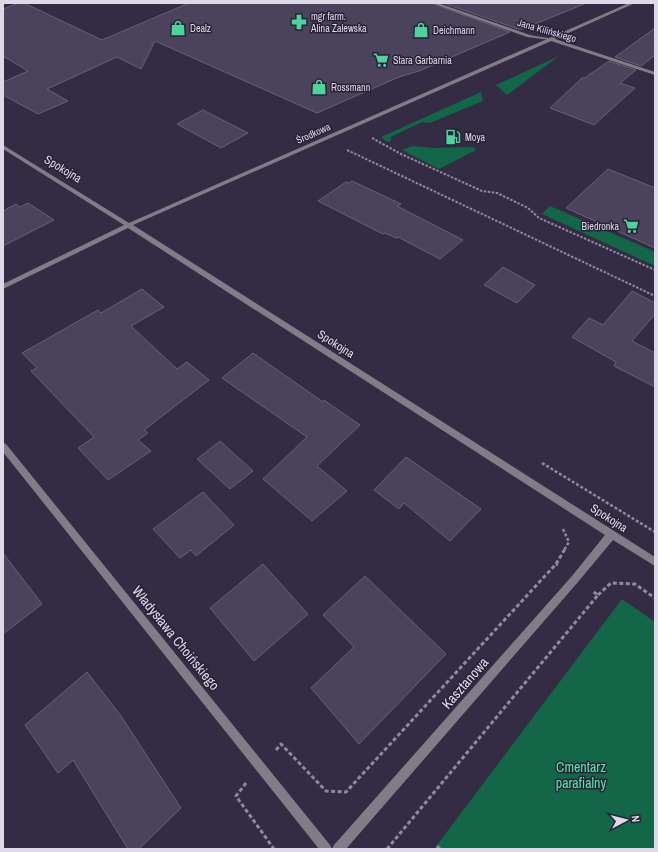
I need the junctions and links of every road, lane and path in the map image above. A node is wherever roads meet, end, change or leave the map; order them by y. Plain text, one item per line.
1 (434, 3) edge
2 (633, 3) edge
3 (551, 40) junction
4 (655, 74) edge
5 (371, 137) dead end
6 (3, 147) edge
7 (345, 149) dead end
8 (129, 225) junction
9 (655, 270) edge
10 (3, 287) edge
11 (655, 296) edge
12 (3, 446) edge
13 (612, 534) junction
14 (655, 562) edge
15 (598, 595) dead end
16 (655, 598) edge
17 (326, 849) edge
18 (338, 849) edge

1 - 3 street, Jana Kilińskiego
2 - 3 street, Środkowa
3 - 4 street, Jana Kilińskiego
3 - 8 street, Środkowa
5 - 9 path
6 - 8 street, Spokojna
7 - 11 path
8 - 10 street, Środkowa
8 - 13 street, Spokojna
12 - 17 street, Władysława Choińskiego
13 - 14 street, Spokojna
13 - 18 street, Kasztanowa
15 - 16 path

